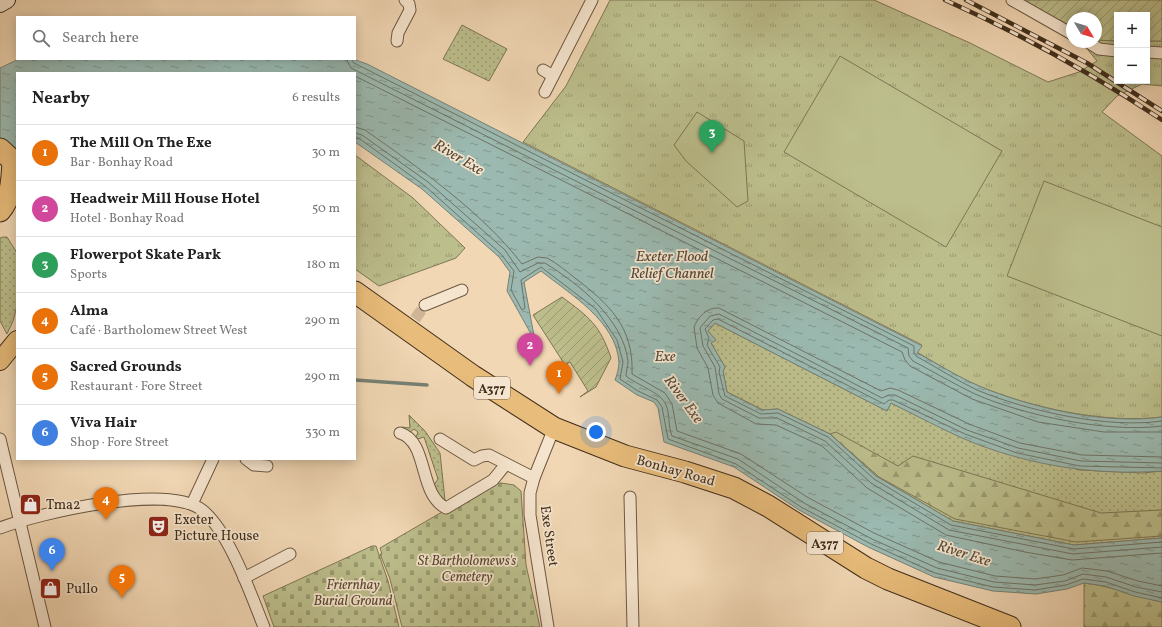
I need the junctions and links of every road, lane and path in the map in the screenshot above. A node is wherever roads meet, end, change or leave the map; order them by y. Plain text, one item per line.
1 (7, 0) edge
2 (405, 0) edge
3 (592, 0) edge
4 (1012, 0) edge
5 (0, 4) edge
6 (1066, 31) edge
7 (397, 41) dead end
8 (1097, 48) edge
9 (1114, 51) edge
10 (1150, 52) edge
11 (1162, 53) edge
12 (543, 70) dead end
13 (553, 76) junction
14 (544, 92) dead end
15 (12, 161) edge
16 (16, 204) edge
17 (0, 212) edge
18 (462, 290) dead end
19 (356, 293) edge
20 (425, 305) tunnel mouth
21 (16, 341) edge
22 (0, 361) edge
23 (554, 428) junction
24 (400, 433) dead end
25 (440, 439) dead end
26 (1, 444) edge
27 (213, 460) edge
28 (247, 460) edge
29 (506, 464) junction
30 (267, 466) dead end
31 (534, 478) junction
32 (630, 497) dead end
33 (192, 504) junction
34 (18, 517) junction
35 (0, 528) edge
36 (290, 554) dead end
37 (244, 578) junction
38 (45, 627) edge
39 (264, 627) edge
40 (548, 627) edge
41 (633, 627) edge
42 (1010, 627) edge

1 - 5 street
2 - 7 street
3 - 13 street
4 - 6 street
8 - 9 street
10 - 11 street
12 - 13 street
13 - 14 street
15 - 17 highway
16 - 17 highway
18 - 20 street
19 - 23 highway, Bonhay Road / A377
21 - 22 main road
23 - 31 street, Exe Street
23 - 42 highway, Bonhay Road / A377
24 - 29 street
25 - 29 street
26 - 34 street
27 - 33 street
28 - 30 street
29 - 31 street
31 - 40 street, Exe Street
32 - 41 street
33 - 34 street
33 - 37 street
34 - 35 street
34 - 38 street
36 - 37 street
37 - 39 street

